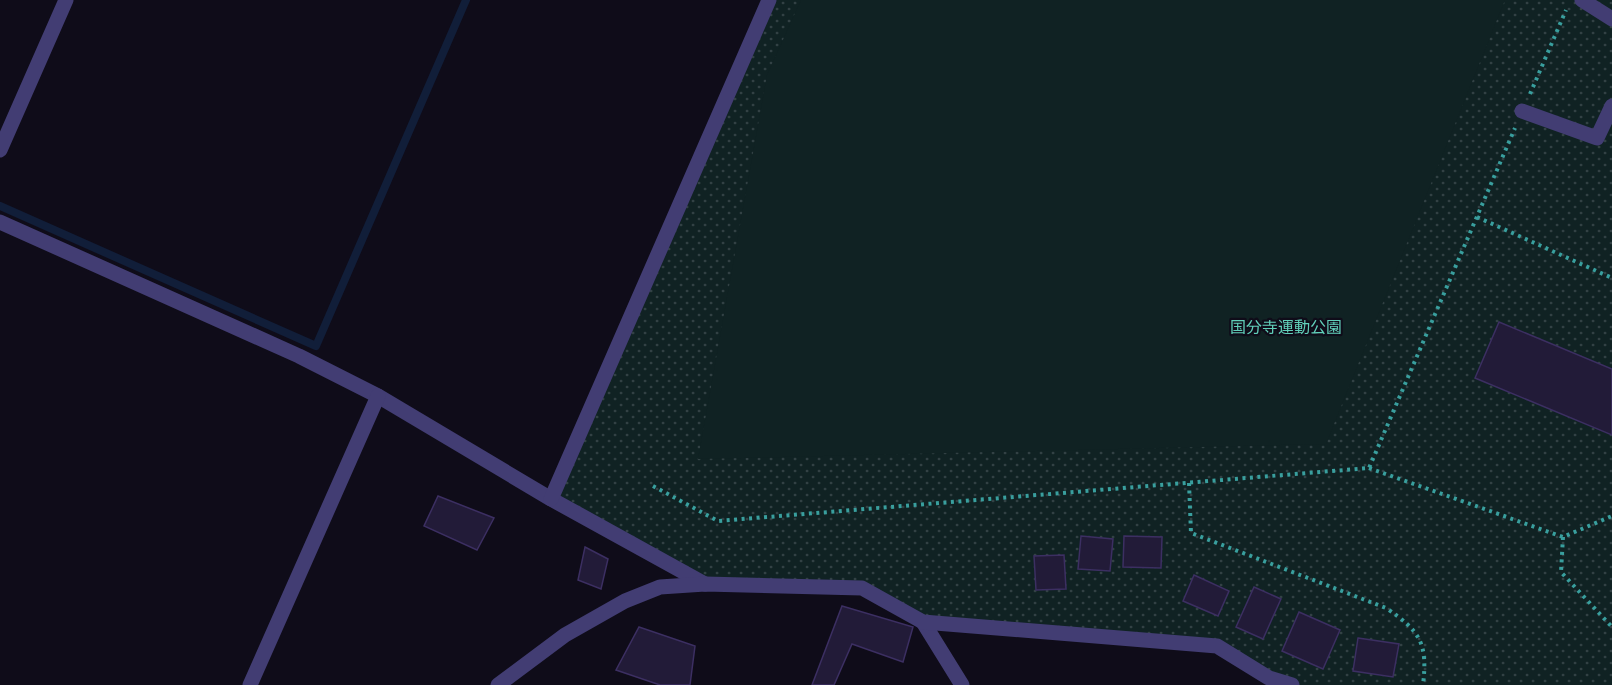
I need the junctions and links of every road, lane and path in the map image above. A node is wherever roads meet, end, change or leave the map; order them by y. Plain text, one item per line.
1 (66, 0) edge
2 (769, 0) edge
3 (1570, 0) edge
4 (1582, 0) edge
5 (1612, 19) edge
6 (1612, 106) edge
7 (1522, 111) junction
8 (0, 150) edge
9 (1477, 217) junction
10 (0, 222) edge
11 (1612, 278) edge
12 (378, 396) junction
13 (1370, 468) junction
14 (1189, 483) junction
15 (653, 486) dead end
16 (551, 499) junction
17 (1612, 516) edge
18 (1563, 537) junction
19 (705, 584) junction
20 (923, 622) junction
21 (1612, 627) edge
22 (250, 685) edge
23 (498, 685) edge
24 (962, 685) edge
25 (1292, 685) edge
26 (1423, 685) edge

1 - 8 street
2 - 16 street
3 - 7 path
4 - 5 street
6 - 7 street
7 - 9 path
9 - 11 path
9 - 13 path
10 - 12 street
12 - 16 street
12 - 22 street
13 - 14 path
13 - 18 path
14 - 15 path
14 - 26 path
16 - 19 street
17 - 18 path
18 - 21 path
19 - 20 street
19 - 23 street
20 - 24 street
20 - 25 street

